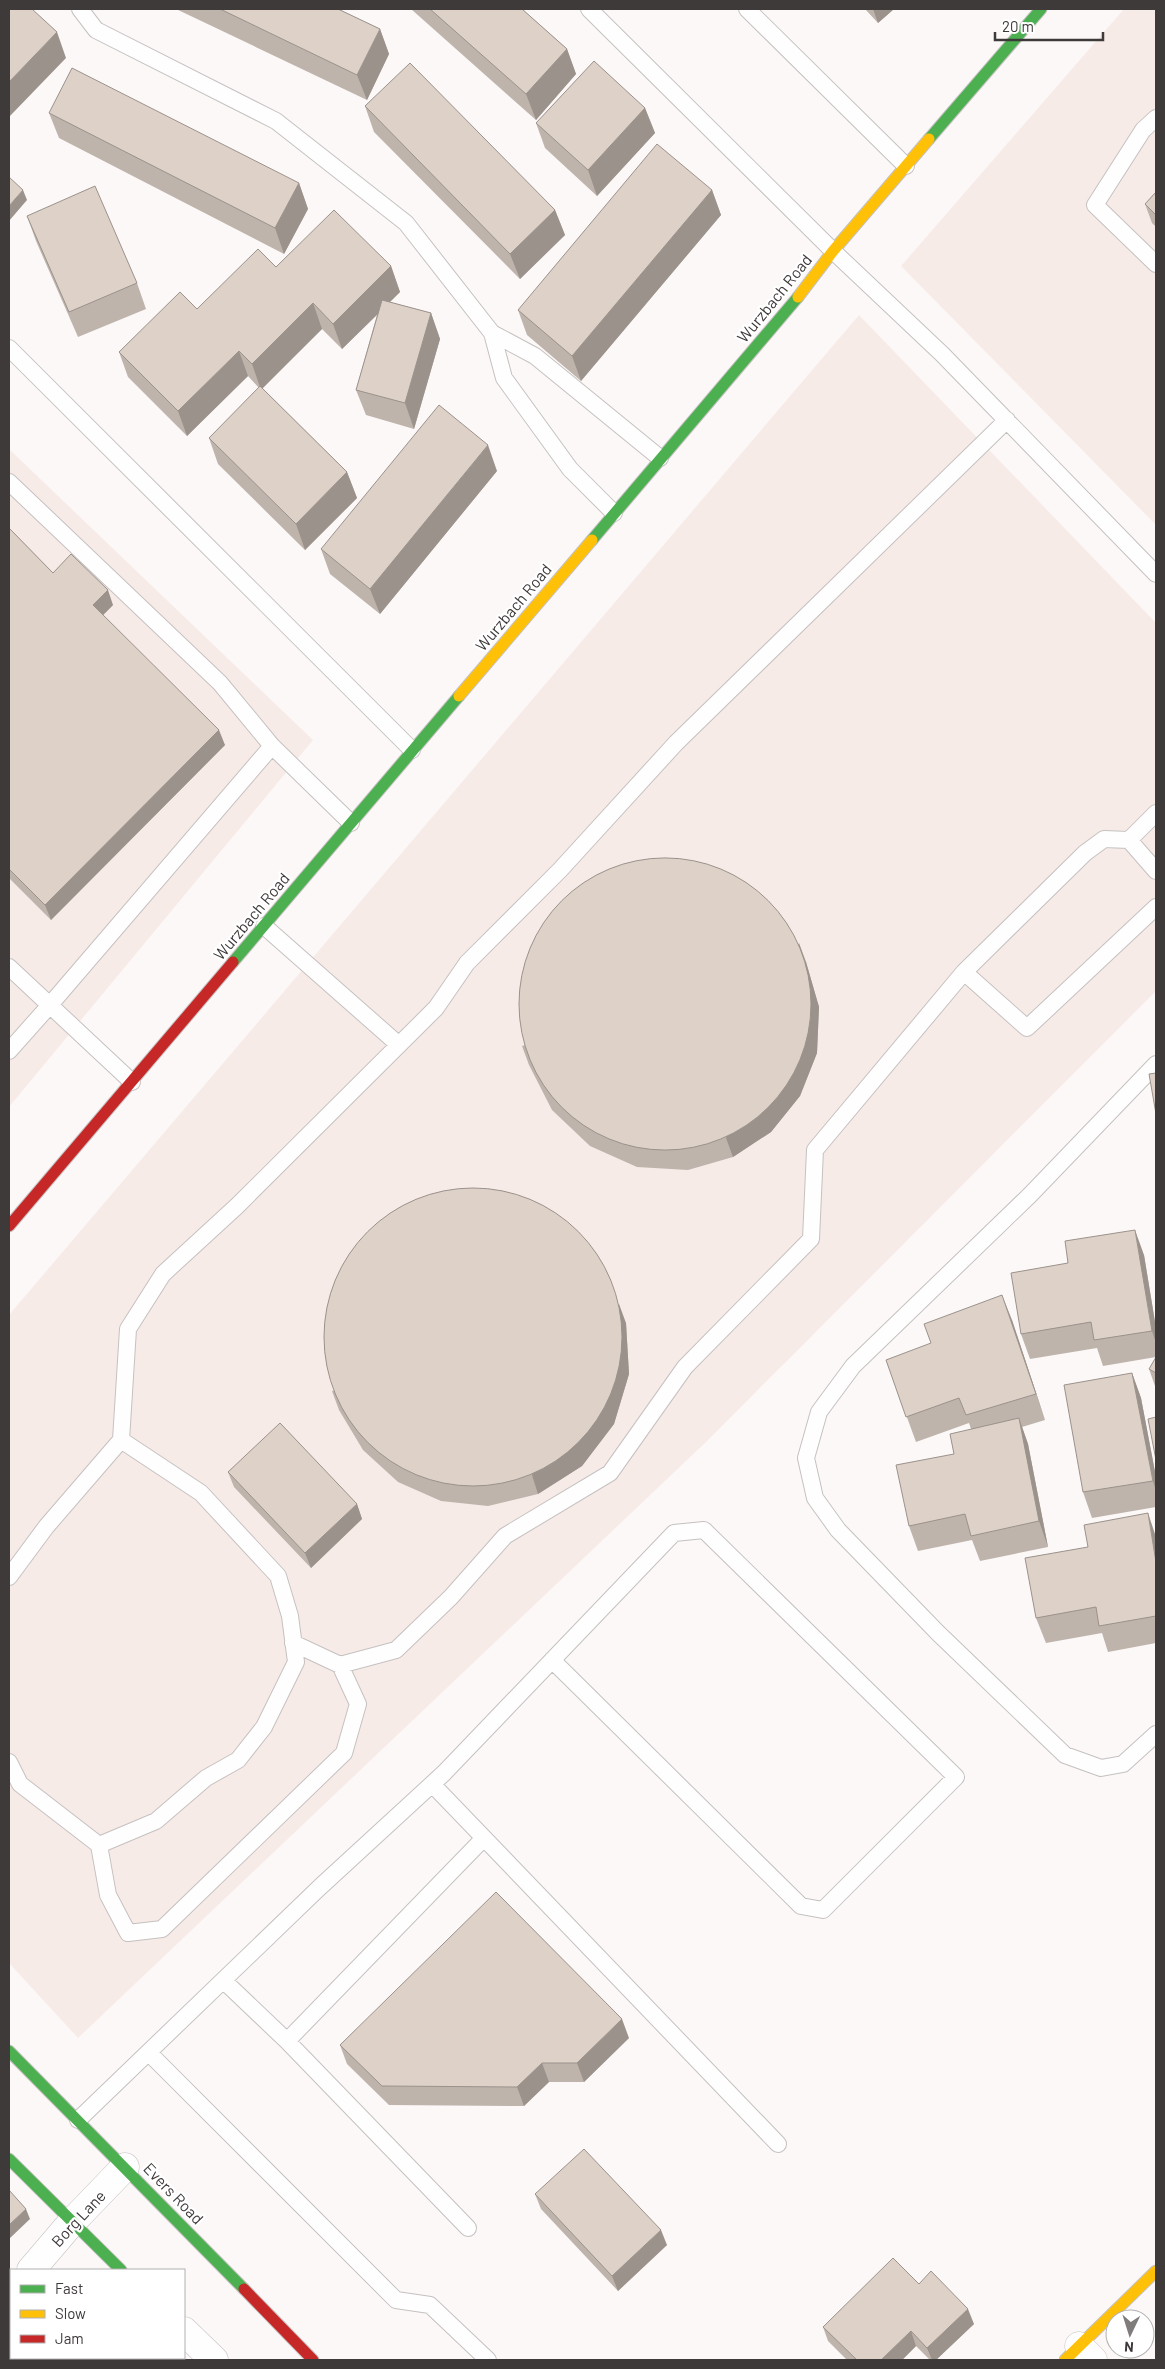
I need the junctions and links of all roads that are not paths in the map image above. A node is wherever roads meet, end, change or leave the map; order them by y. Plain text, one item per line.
1 (80, 9) edge
2 (589, 9) edge
3 (747, 9) edge
4 (1041, 9) edge
5 (1156, 118) edge
6 (906, 166) junction
7 (833, 251) junction
8 (1156, 264) edge
9 (492, 333) junction
10 (9, 348) edge
11 (1007, 420) junction
12 (660, 458) junction
13 (9, 482) edge
14 (614, 513) junction
15 (1156, 574) edge
16 (272, 746) junction
17 (412, 750) junction
18 (1156, 813) edge
19 (351, 823) junction
20 (1129, 840) junction
21 (1156, 871) edge
22 (1156, 906) edge
23 (264, 926) junction
24 (9, 967) edge
25 (964, 972) junction
26 (49, 1006) junction
27 (399, 1045) junction
28 (9, 1050) edge
29 (1156, 1064) edge
30 (132, 1082) junction
31 (9, 1226) edge
32 (121, 1440) junction
33 (9, 1577) edge
34 (293, 1643) junction
35 (552, 1660) junction
36 (340, 1665) junction
37 (1156, 1734) edge
38 (9, 1762) edge
39 (432, 1784) junction
40 (14, 1789) edge
41 (484, 1838) junction
42 (99, 1845) junction
43 (224, 1981) junction
44 (286, 2041) junction
45 (9, 2051) edge
46 (149, 2053) junction
47 (78, 2120) junction
48 (778, 2144) dead end
49 (9, 2159) edge
50 (125, 2167) junction
51 (72, 2222) junction
52 (468, 2228) dead end
53 (32, 2269) edge
54 (120, 2269) edge
55 (1156, 2271) edge
56 (185, 2332) edge
57 (1079, 2356) edge
58 (214, 2360) edge
59 (313, 2360) edge
60 (488, 2360) edge

1 - 9 lane
2 - 7 lane
3 - 6 lane
4 - 6 main road, Wurzbach Road
5 - 8 lane
6 - 7 main road, Wurzbach Road
7 - 11 lane
7 - 12 main road, Wurzbach Road
9 - 12 lane
9 - 14 lane
10 - 17 lane
11 - 15 lane
11 - 27 lane
12 - 14 main road, Wurzbach Road
13 - 16 lane
14 - 17 main road, Wurzbach Road
16 - 19 lane
16 - 26 lane
17 - 19 main road, Wurzbach Road
18 - 20 lane
19 - 23 main road, Wurzbach Road
20 - 21 lane
20 - 25 lane
22 - 25 lane
23 - 27 lane
23 - 30 main road, Wurzbach Road
24 - 26 lane
25 - 36 lane
26 - 28 lane
26 - 30 lane
27 - 32 lane
29 - 37 lane
30 - 31 main road, Wurzbach Road
32 - 33 lane
32 - 34 lane
34 - 36 lane
34 - 42 lane
35 - 35 lane
35 - 39 lane
36 - 42 lane
38 - 40 lane
39 - 41 lane
39 - 43 lane
40 - 42 lane
41 - 44 lane
41 - 48 lane
43 - 44 lane
43 - 46 lane
44 - 52 lane
45 - 47 main road, Evers Road
46 - 47 lane
46 - 60 lane
47 - 50 main road, Evers Road
49 - 51 main road
50 - 51 street, Borg Lane
50 - 59 main road, Evers Road
51 - 53 street, Borg Lane
51 - 54 main road
55 - 57 main road
56 - 58 street

